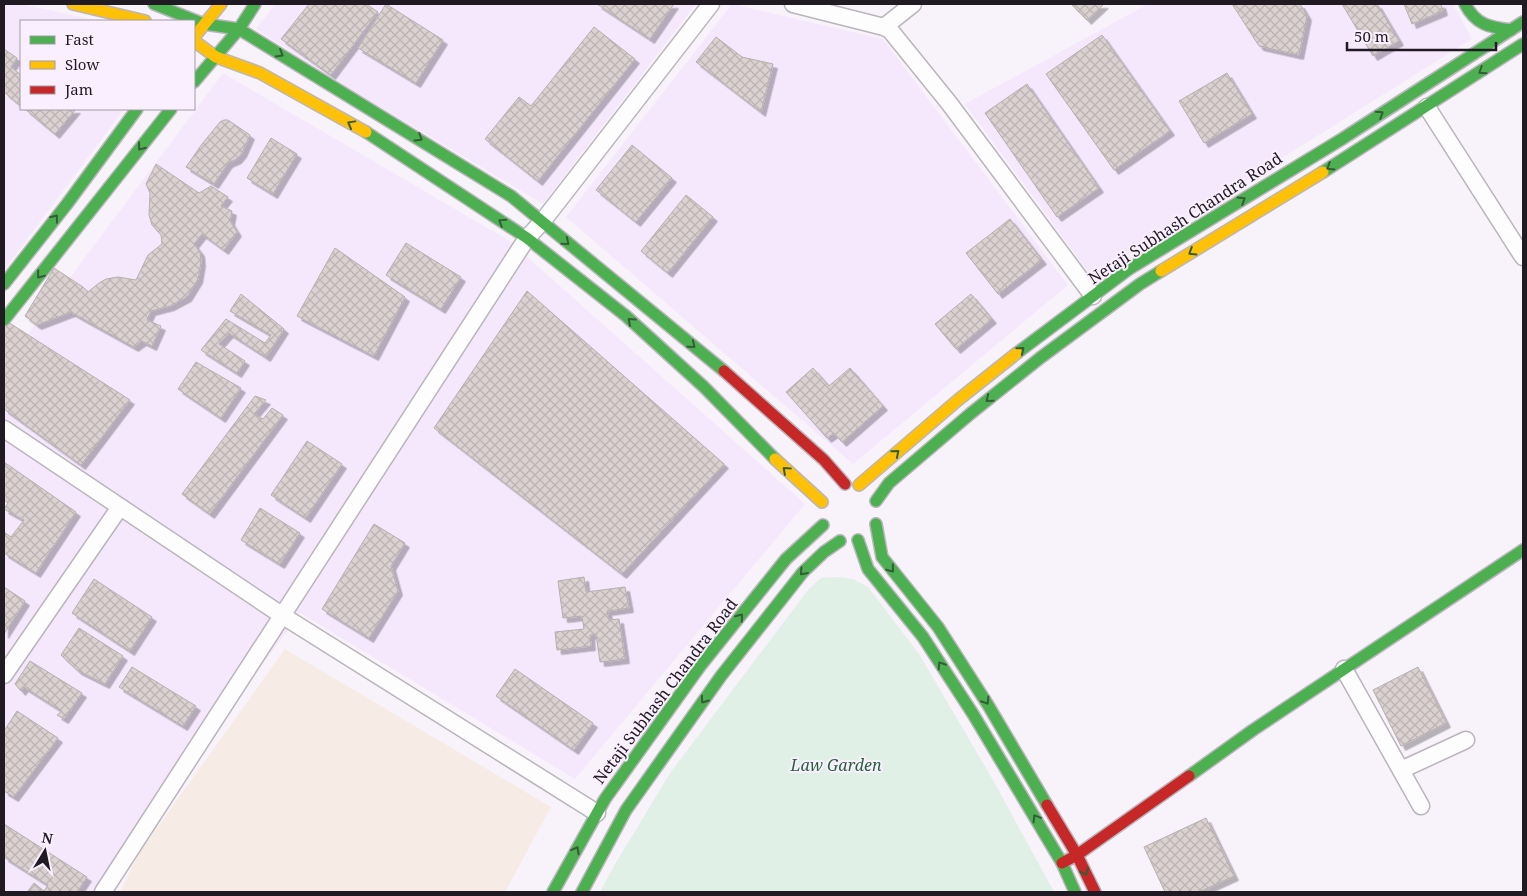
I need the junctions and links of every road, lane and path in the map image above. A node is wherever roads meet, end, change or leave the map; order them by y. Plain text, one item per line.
1 (73, 4) edge
2 (154, 4) edge
3 (220, 4) edge
4 (255, 4) edge
5 (711, 4) edge
6 (793, 4) edge
7 (913, 4) edge
8 (1465, 4) edge
9 (141, 20) edge
10 (194, 20) edge
11 (195, 20) edge
12 (1523, 22) edge
13 (204, 24) junction
14 (884, 27) junction
15 (239, 28) junction
16 (1511, 30) junction
17 (195, 36) edge
18 (195, 42) edge
19 (1523, 44) edge
20 (216, 56) junction
21 (195, 81) edge
22 (1426, 107) junction
23 (136, 110) edge
24 (170, 110) edge
25 (542, 222) junction
26 (528, 238) junction
27 (1523, 257) edge
28 (4, 284) edge
29 (1093, 296) junction
30 (4, 320) edge
31 (4, 428) edge
32 (845, 484) junction
33 (859, 485) junction
34 (876, 501) junction
35 (120, 507) junction
36 (822, 514) junction
37 (876, 524) junction
38 (858, 540) junction
39 (840, 541) junction
40 (1523, 550) edge
41 (283, 616) junction
42 (1344, 669) junction
43 (4, 675) edge
44 (1466, 740) dead end
45 (1401, 770) junction
46 (1421, 806) dead end
47 (597, 813) junction
48 (1077, 855) junction
49 (1062, 863) junction
50 (103, 892) edge
51 (553, 892) edge
52 (582, 892) edge
53 (1075, 892) edge
54 (1095, 892) edge

1 - 9 main road
2 - 10 main road
3 - 13 main road
4 - 15 main road
5 - 25 street
6 - 14 street
7 - 14 street
8 - 16 main road
11 - 13 main road
12 - 16 main road, Netaji Subhash Chandra Road
13 - 15 main road
13 - 17 main road
14 - 29 street
15 - 20 main road
15 -> 25 main road
29 -> 16 main road, Netaji Subhash Chandra Road
18 - 20 main road
19 -> 22 main road, Netaji Subhash Chandra Road
20 - 21 main road
26 -> 20 main road
22 - 27 street
22 -> 34 main road, Netaji Subhash Chandra Road
28 -> 23 main road
24 -> 30 main road
25 - 26 street
25 -> 32 main road
36 -> 26 main road
26 - 41 street
33 -> 29 main road, Netaji Subhash Chandra Road
31 - 35 street
32 - 33 main road
32 - 36 main road
33 - 34 main road
34 - 37 main road
35 - 41 street
35 - 43 street
36 - 39 main road
47 -> 36 main road, Netaji Subhash Chandra Road
37 - 38 main road
37 -> 48 main road
38 - 39 main road
49 -> 38 main road
39 -> 52 main road
40 - 42 main road
41 - 47 street
41 - 50 street
42 - 45 street
42 - 48 main road
44 - 45 street
45 - 46 street
51 -> 47 main road, Netaji Subhash Chandra Road
48 - 49 main road
48 -> 54 main road
49 - 53 main road

